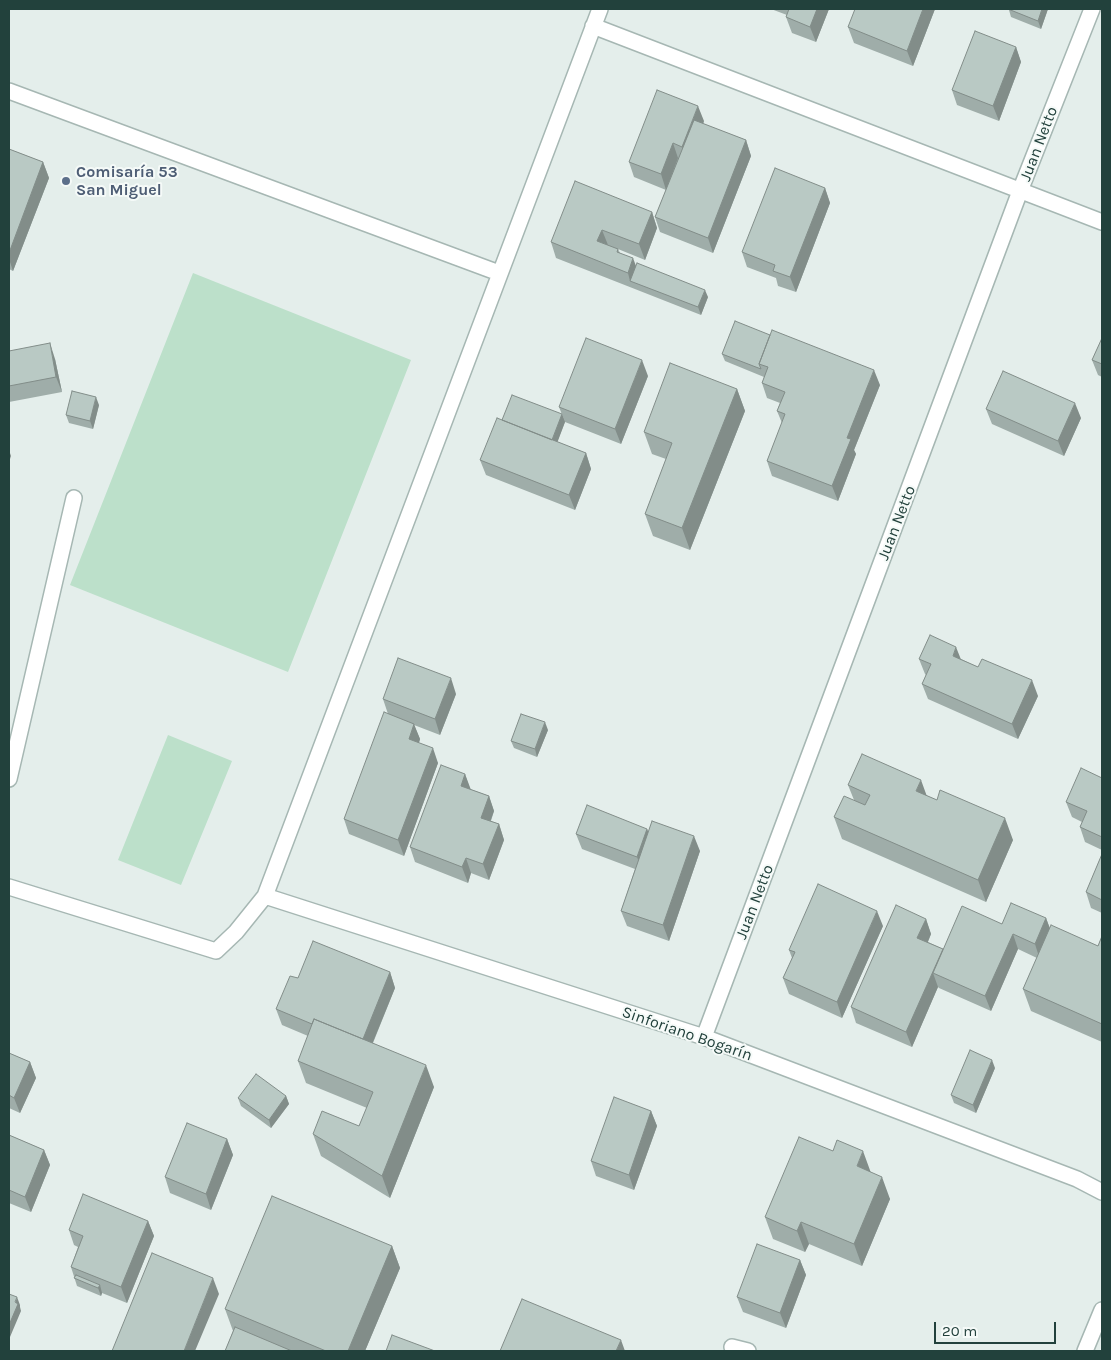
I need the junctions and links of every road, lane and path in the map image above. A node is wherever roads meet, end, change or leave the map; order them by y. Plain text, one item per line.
1 (600, 9) edge
2 (1092, 9) edge
3 (593, 26) junction
4 (9, 91) edge
5 (1020, 191) junction
6 (1102, 222) edge
7 (499, 273) junction
8 (74, 498) dead end
9 (9, 778) edge
10 (9, 887) edge
11 (265, 896) junction
12 (704, 1038) junction
13 (1102, 1192) edge
14 (1102, 1310) edge
15 (732, 1347) dead end
16 (748, 1351) edge
17 (1085, 1351) edge

1 - 3 street
2 - 5 street, Juan Netto
3 - 5 street
3 - 7 street
4 - 7 street
5 - 6 street
5 - 12 street, Juan Netto
7 - 11 street
8 - 9 street
10 - 11 street
11 - 12 street, Sinforiano Bogarín
12 - 13 street, Sinforiano Bogarín
14 - 17 street
15 - 16 street

